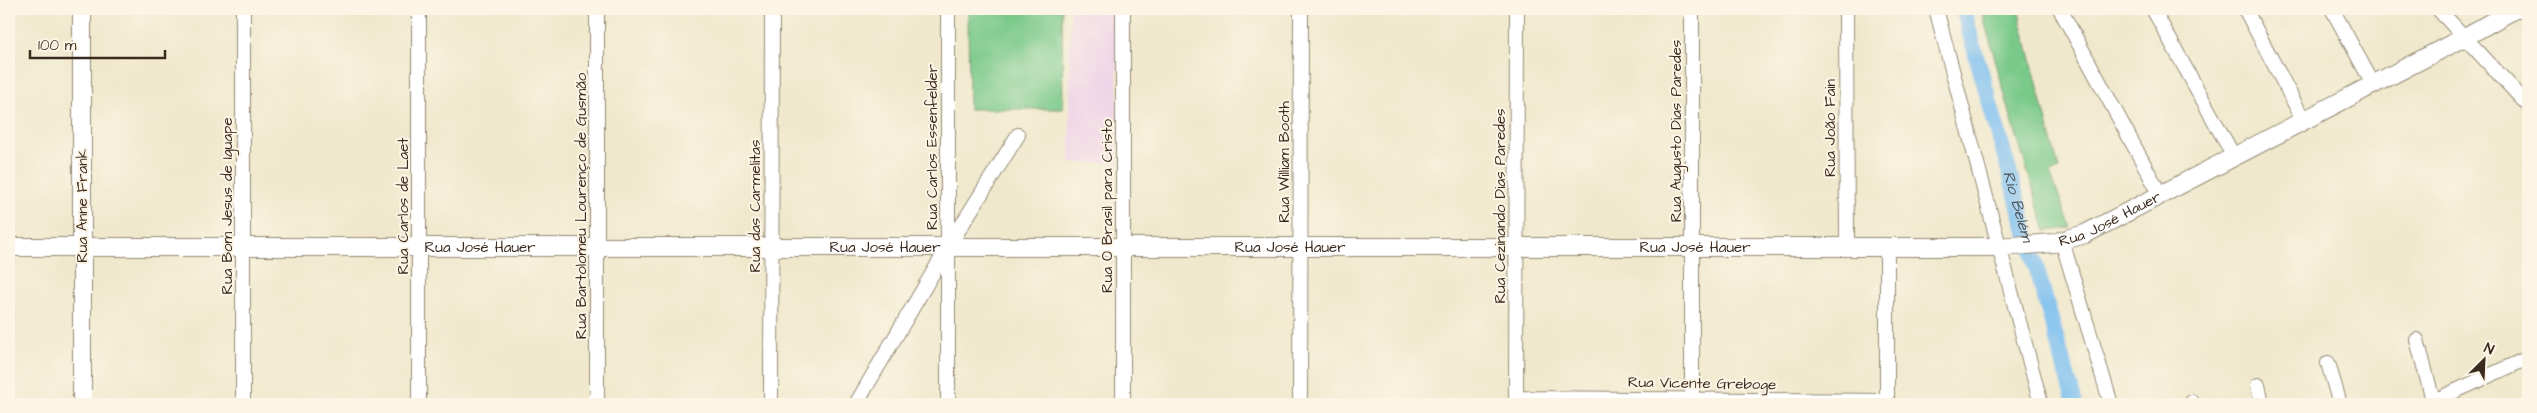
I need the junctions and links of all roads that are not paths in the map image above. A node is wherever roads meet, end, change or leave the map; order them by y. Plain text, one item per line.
1 (82, 9) edge
2 (243, 9) edge
3 (419, 9) edge
4 (597, 9) edge
5 (772, 9) edge
6 (948, 9) edge
7 (1123, 9) edge
8 (1301, 9) edge
9 (1517, 9) edge
10 (1692, 9) edge
11 (1846, 9) edge
12 (1936, 9) edge
13 (2060, 9) edge
14 (2153, 9) edge
15 (2245, 9) edge
16 (2332, 9) edge
17 (2438, 9) edge
18 (2515, 9) edge
19 (2465, 37) junction
20 (2373, 84) junction
21 (2528, 105) edge
22 (2303, 119) junction
23 (1018, 135) dead end
24 (2233, 155) junction
25 (2160, 194) junction
26 (2058, 242) junction
27 (9, 247) edge
28 (82, 247) junction
29 (243, 247) junction
30 (419, 247) junction
31 (597, 247) junction
32 (771, 247) junction
33 (948, 247) junction
34 (1123, 247) junction
35 (1301, 247) junction
36 (1516, 247) junction
37 (1692, 247) junction
38 (1847, 247) junction
39 (1887, 247) junction
40 (2002, 247) junction
41 (2417, 340) dead end
42 (2528, 358) edge
43 (2328, 363) dead end
44 (2258, 386) dead end
45 (1516, 401) edge
46 (1692, 402) edge
47 (1887, 403) edge
48 (2432, 403) edge
49 (82, 404) edge
50 (243, 404) edge
51 (419, 404) edge
52 (597, 404) edge
53 (771, 404) edge
54 (856, 404) edge
55 (948, 404) edge
56 (1123, 404) edge
57 (1300, 404) edge
58 (2041, 404) edge
59 (2110, 404) edge
60 (2262, 404) edge
61 (2340, 404) edge

1 - 28 main road, Rua Anne Frank
2 - 29 street, Rua Bom Jesus de Iguape
3 - 30 street, Rua Carlos de Laet
4 - 31 street, Rua Bartolomeu Lourenço de Gusmão
5 - 32 street, Rua das Carmelitas
6 - 33 street, Rua Carlos Essenfelder
7 - 34 street, Rua O Brasil para Cristo
8 - 35 street, Rua William Booth
9 - 36 street, Rua Cezinando Dias Paredes
10 - 37 street, Rua Augusto Dias Paredes
11 - 38 street, Rua João Fain
12 - 40 street
13 - 25 street
14 - 24 street
15 - 22 street
16 - 20 street
17 - 19 street
18 - 19 main road, Rua José Hauer
19 - 20 main road, Rua José Hauer
19 - 21 street
20 - 22 main road, Rua José Hauer
22 - 24 main road, Rua José Hauer
23 - 33 street
24 - 25 main road, Rua José Hauer
25 - 26 main road, Rua José Hauer
26 - 40 main road, Rua José Hauer
26 - 59 street
27 - 28 main road, Rua José Hauer
28 - 29 main road, Rua José Hauer
28 - 49 main road, Rua Anne Frank
29 - 30 main road, Rua José Hauer
29 - 50 street, Rua Bom Jesus de Iguape
30 - 31 main road, Rua José Hauer
30 - 51 street, Rua Carlos de Laet
31 - 32 main road, Rua José Hauer
31 - 52 street, Rua Bartolomeu Lourenço de Gusmão
32 - 33 main road, Rua José Hauer
32 - 53 street, Rua das Carmelitas
33 - 34 main road, Rua José Hauer
33 - 54 street
33 - 55 street, Rua Carlos Essenfelder
34 - 35 main road, Rua José Hauer
34 - 56 street, Rua O Brasil para Cristo
35 - 36 main road, Rua José Hauer
35 - 57 street, Rua William Booth
36 - 37 main road, Rua José Hauer
36 - 45 street, Rua Cezinando Dias Paredes
37 - 38 main road, Rua José Hauer
37 - 46 street, Rua Augusto Dias Paredes
38 - 39 main road, Rua José Hauer
39 - 40 main road, Rua José Hauer
39 - 47 street
40 - 58 street
41 - 48 street
42 - 48 street
43 - 61 street
44 - 60 street
45 - 46 street, Rua Vicente Greboge
46 - 47 street, Rua Vicente Greboge

